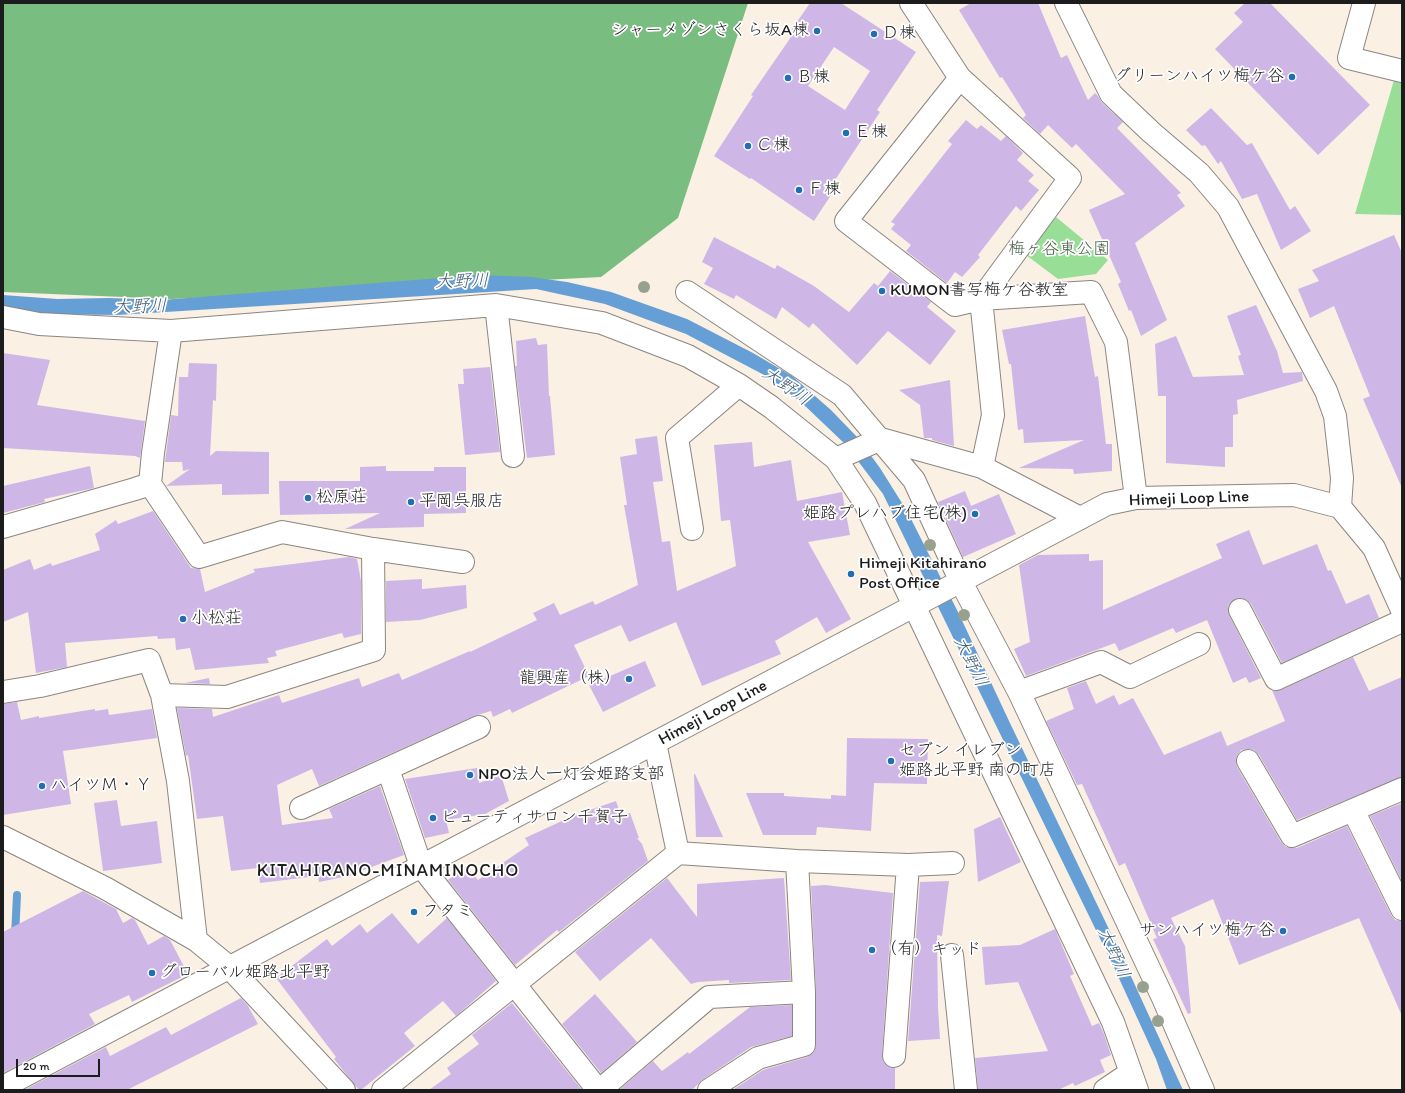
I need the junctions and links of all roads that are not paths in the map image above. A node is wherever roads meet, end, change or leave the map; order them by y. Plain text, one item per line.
1 (911, 3) edge
2 (1066, 3) edge
3 (1364, 3) edge
4 (1402, 72) edge
5 (960, 78) junction
6 (688, 292) dead end
7 (981, 299) junction
8 (496, 305) junction
9 (3, 317) edge
10 (171, 332) junction
11 (739, 385) junction
12 (881, 439) junction
13 (513, 456) dead end
14 (836, 459) junction
15 (982, 467) junction
16 (150, 484) junction
17 (1136, 498) junction
18 (1340, 507) junction
19 (1080, 518) junction
20 (3, 527) edge
21 (692, 529) dead end
22 (373, 549) junction
23 (463, 562) dead end
24 (961, 582) junction
25 (916, 606) junction
26 (1240, 610) dead end
27 (1402, 610) edge
28 (1402, 621) edge
29 (1199, 644) dead end
30 (3, 692) edge
31 (1019, 692) junction
32 (162, 695) junction
33 (479, 727) dead end
34 (655, 743) junction
35 (1248, 761) dead end
36 (388, 769) junction
37 (1402, 789) edge
38 (301, 808) dead end
39 (1353, 810) junction
40 (3, 837) edge
41 (678, 853) junction
42 (797, 862) junction
43 (953, 863) dead end
44 (908, 865) junction
45 (421, 866) junction
46 (1402, 909) edge
47 (196, 940) junction
48 (952, 955) dead end
49 (229, 967) junction
50 (515, 984) junction
51 (804, 992) junction
52 (894, 1056) dead end
53 (1133, 1081) edge
54 (3, 1087) edge
55 (344, 1090) edge
56 (383, 1090) edge
57 (599, 1090) edge
58 (709, 1090) edge
59 (966, 1090) edge
60 (1105, 1090) edge
61 (1203, 1090) edge

1 - 5 street
2 - 18 street
3 - 4 street
5 - 7 street
5 - 7 street
6 - 12 street
7 - 15 street
7 - 17 street
8 - 10 street
8 - 11 street
8 - 13 street
9 - 10 street
10 - 16 street
11 - 14 street
11 - 21 street
12 - 14 street
12 - 15 street
12 - 24 street
14 - 25 street
15 - 19 street
16 - 20 street
16 - 22 street
17 - 18 street, Himeji Loop Line
17 - 19 street, Himeji Loop Line
18 - 27 street
19 - 24 street, Himeji Loop Line
22 - 23 street
22 - 32 street
24 - 25 street, Himeji Loop Line
24 - 31 street
25 - 34 street, Himeji Loop Line
25 - 53 street
26 - 28 street
29 - 31 street
30 - 32 street
31 - 61 street
32 - 47 street
33 - 36 street
34 - 41 street
34 - 45 street, Himeji Loop Line
35 - 39 street
36 - 38 street
36 - 45 street
37 - 39 street
39 - 46 street
40 - 47 street
41 - 42 street
41 - 50 street
42 - 44 street
42 - 51 street
43 - 44 street
44 - 52 street
45 - 49 street, Himeji Loop Line
45 - 50 street
47 - 49 street
48 - 59 street
49 - 54 street, Himeji Loop Line
49 - 55 street
50 - 56 street
50 - 57 street
51 - 57 street
51 - 58 street
53 - 60 street

